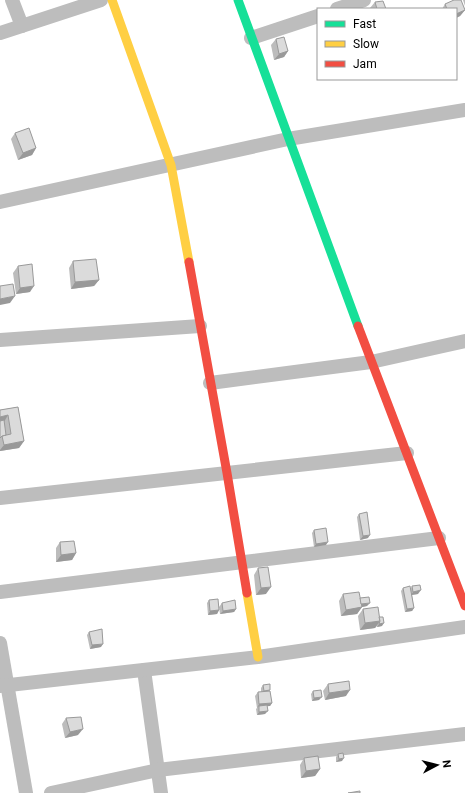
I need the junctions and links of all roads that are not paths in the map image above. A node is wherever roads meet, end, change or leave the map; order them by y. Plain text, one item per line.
1 (12, 0) edge
2 (101, 0) edge
3 (112, 0) edge
4 (238, 0) edge
5 (364, 0) edge
6 (341, 8) edge
7 (317, 16) edge
8 (22, 26) junction
9 (0, 33) edge
10 (251, 38) junction
11 (465, 110) edge
12 (288, 139) junction
13 (171, 165) junction
14 (0, 202) edge
15 (200, 326) junction
16 (0, 340) edge
17 (465, 340) edge
18 (371, 362) junction
19 (210, 383) junction
20 (407, 453) junction
21 (227, 473) junction
22 (0, 498) edge
23 (439, 538) junction
24 (242, 562) junction
25 (0, 592) edge
26 (465, 606) edge
27 (465, 627) edge
28 (0, 643) edge
29 (258, 657) junction
30 (144, 670) junction
31 (4, 686) edge
32 (465, 734) edge
33 (158, 770) junction
34 (26, 793) edge
35 (51, 793) edge
36 (161, 793) edge

1 - 8 street
2 - 8 street
3 - 13 street
4 - 10 street
5 - 6 street
7 - 10 street
8 - 9 street
10 - 12 street
11 - 12 street
12 - 13 street
12 - 18 street
13 - 14 street
13 - 15 street
15 - 16 street
15 - 19 street
17 - 18 street
18 - 19 street
18 - 20 street
19 - 21 street
20 - 21 street
20 - 23 street
21 - 22 street
21 - 24 street
23 - 24 street
23 - 26 street
24 - 25 street
24 - 29 street
27 - 29 street
28 - 31 street
29 - 30 street
30 - 31 street
30 - 33 street
31 - 34 street
32 - 33 street
33 - 35 street
33 - 36 street

